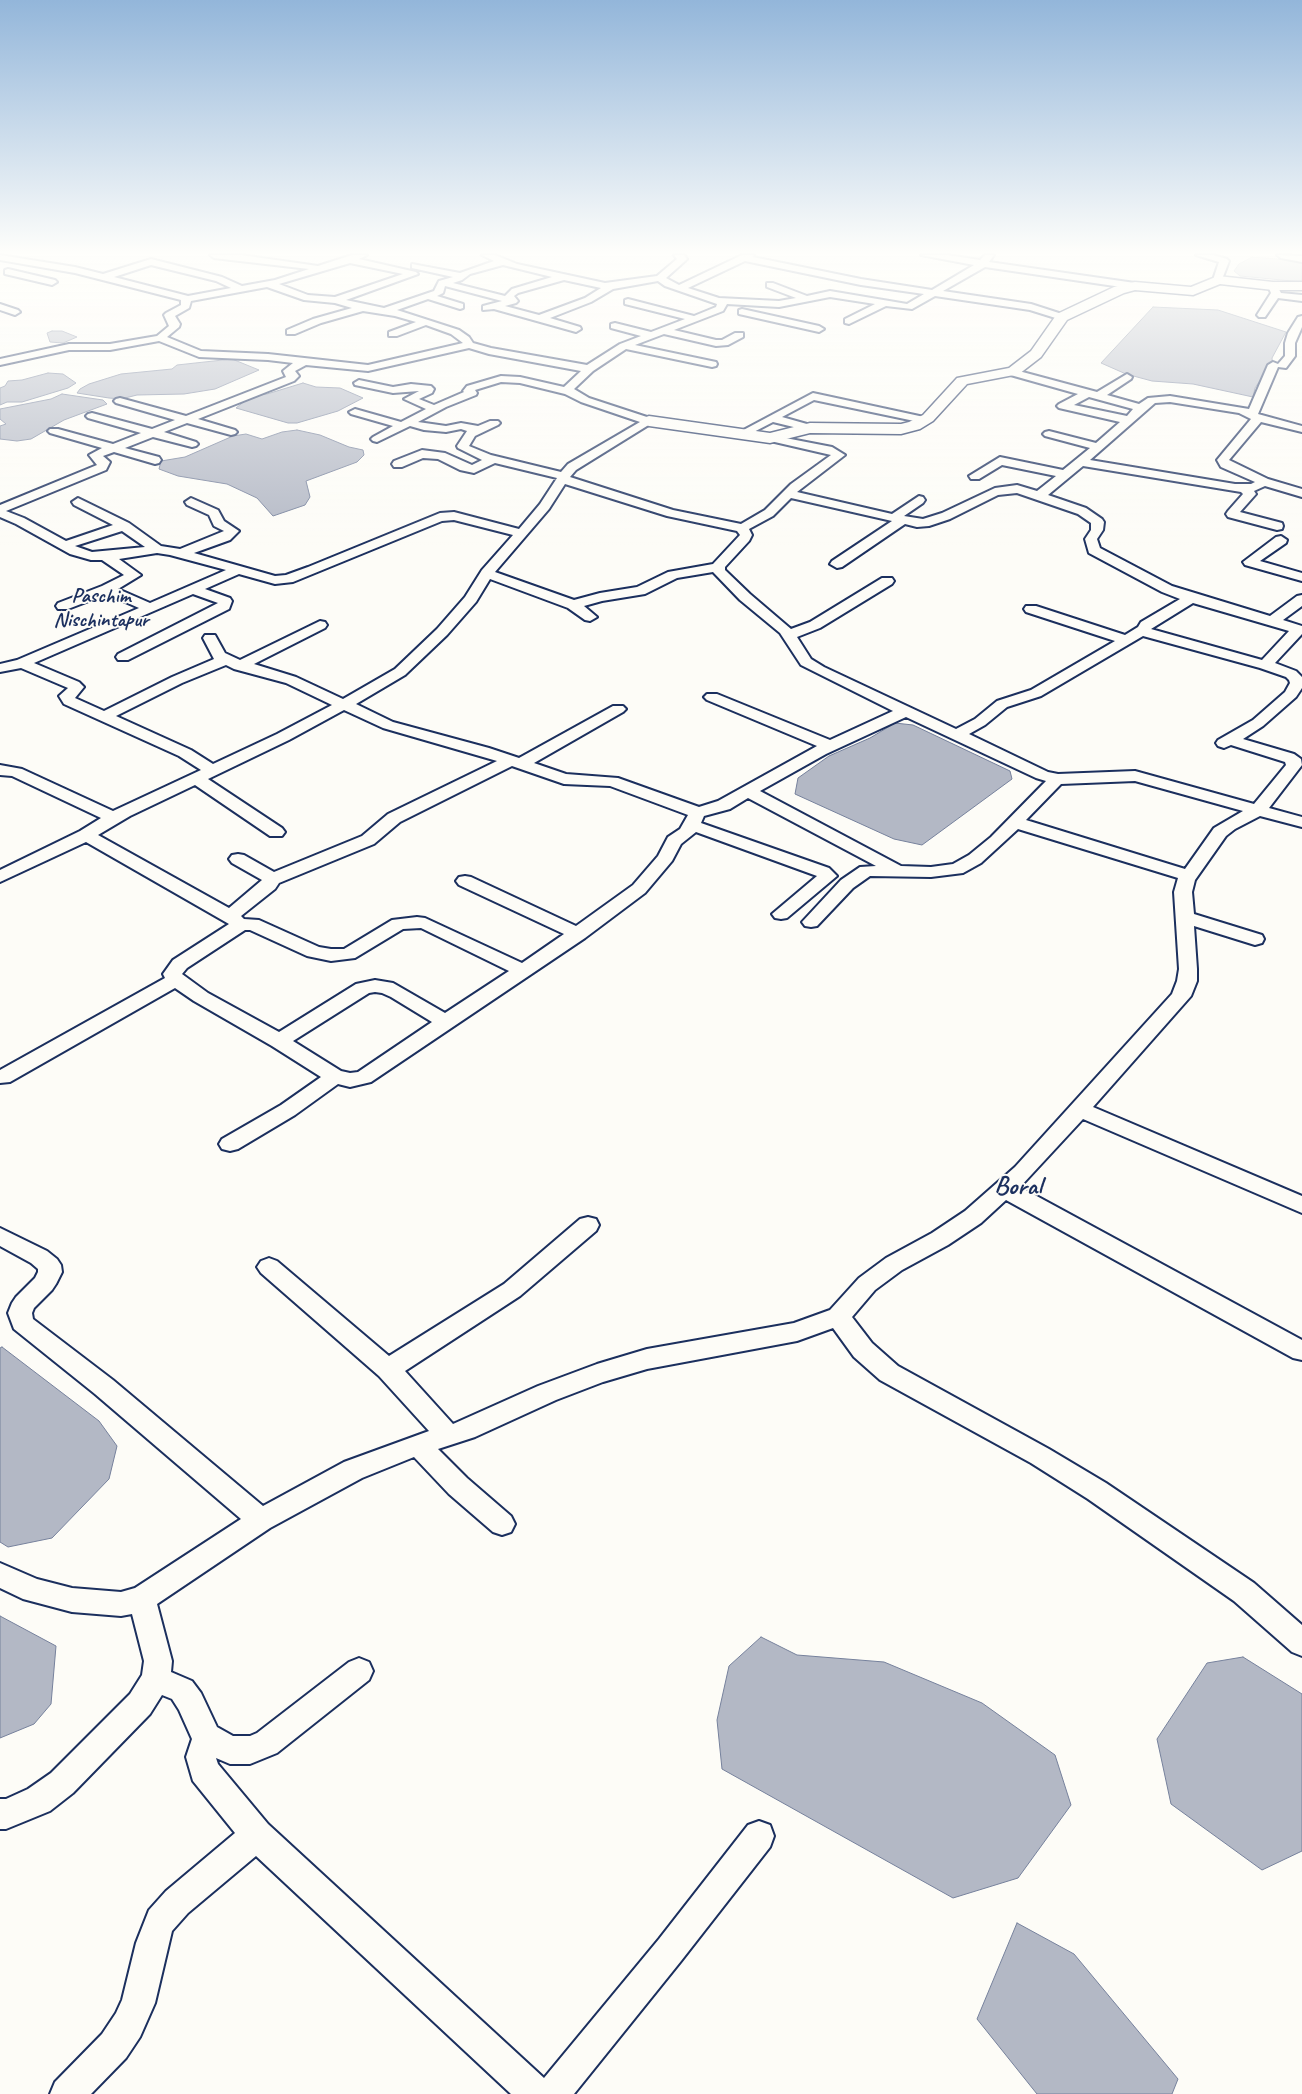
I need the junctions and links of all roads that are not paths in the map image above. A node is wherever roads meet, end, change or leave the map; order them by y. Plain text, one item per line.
1 (12, 353) edge
2 (42, 353) edge
3 (196, 353) edge
4 (436, 353) edge
5 (501, 353) edge
6 (557, 353) edge
7 (614, 353) edge
8 (657, 353) edge
9 (1037, 353) edge
10 (1290, 353) edge
11 (22, 357) junction
12 (305, 361) junction
13 (0, 362) edge
14 (712, 364) dead end
15 (594, 366) junction
16 (1011, 372) junction
17 (1127, 377) dead end
18 (359, 384) dead end
19 (570, 392) junction
20 (1094, 395) junction
21 (120, 401) dead end
22 (1141, 408) junction
23 (435, 409) junction
24 (355, 412) dead end
25 (92, 416) dead end
26 (1255, 416) junction
27 (772, 418) junction
28 (186, 419) junction
29 (924, 420) junction
30 (1129, 420) junction
31 (650, 421) junction
32 (494, 423) dead end
33 (407, 424) junction
34 (810, 428) junction
35 (1302, 429) edge
36 (54, 430) dead end
37 (479, 430) junction
38 (231, 432) dead end
39 (151, 433) junction
40 (742, 434) junction
41 (1049, 434) dead end
42 (770, 438) junction
43 (376, 439) dead end
44 (192, 444) dead end
45 (1098, 447) junction
46 (113, 448) junction
47 (155, 460) dead end
48 (492, 460) junction
49 (1081, 462) junction
50 (398, 464) dead end
51 (1066, 474) junction
52 (975, 476) dead end
53 (564, 477) junction
54 (1264, 482) junction
55 (1245, 489) junction
56 (43, 492) junction
57 (1302, 493) edge
58 (788, 494) junction
59 (1040, 495) junction
60 (919, 500) dead end
61 (191, 502) dead end
62 (0, 509) edge
63 (0, 513) edge
64 (899, 519) junction
65 (124, 526) junction
66 (1277, 526) dead end
67 (742, 528) junction
68 (521, 533) junction
69 (1281, 540) dead end
70 (65, 545) junction
71 (157, 549) junction
72 (182, 553) junction
73 (106, 556) junction
74 (837, 564) dead end
75 (718, 567) junction
76 (238, 570) junction
77 (488, 573) junction
78 (1302, 577) edge
79 (887, 581) dead end
80 (107, 588) junction
81 (194, 590) junction
82 (1191, 598) junction
83 (1302, 599) edge
84 (573, 605) junction
85 (64, 606) dead end
86 (151, 608) junction
87 (1031, 610) dead end
88 (590, 617) dead end
89 (1273, 621) junction
90 (320, 625) dead end
91 (1300, 629) edge
92 (1143, 630) junction
93 (789, 635) junction
94 (210, 638) dead end
95 (1127, 640) junction
96 (123, 657) dead end
97 (22, 663) junction
98 (232, 663) junction
99 (1265, 665) junction
100 (0, 668) edge
101 (1296, 696) edge
102 (712, 697) dead end
103 (345, 704) junction
104 (618, 709) dead end
105 (905, 711) junction
106 (103, 717) junction
107 (956, 735) junction
108 (830, 746) junction
109 (517, 762) junction
110 (0, 770) edge
111 (212, 770) junction
112 (196, 778) junction
113 (1057, 780) junction
114 (749, 792) junction
115 (1258, 810) junction
116 (114, 818) junction
117 (695, 819) junction
118 (1014, 822) junction
119 (1302, 822) edge
120 (276, 832) dead end
121 (86, 835) junction
122 (238, 859) dead end
123 (898, 871) junction
124 (1189, 876) junction
125 (0, 877) edge
126 (271, 880) junction
127 (465, 881) dead end
128 (781, 914) dead end
129 (1184, 917) junction
130 (235, 921) junction
131 (810, 922) dead end
132 (578, 934) junction
133 (1255, 939) dead end
134 (524, 971) junction
135 (176, 980) junction
136 (447, 1022) junction
137 (279, 1041) junction
138 (3, 1077) dead end
139 (335, 1077) junction
140 (1081, 1110) junction
141 (230, 1144) dead end
142 (1005, 1189) junction
143 (1302, 1205) edge
144 (588, 1225) dead end
145 (0, 1236) edge
146 (269, 1267) dead end
147 (838, 1316) junction
148 (1302, 1351) edge
149 (388, 1369) junction
150 (448, 1436) junction
151 (418, 1445) junction
152 (261, 1520) junction
153 (502, 1524) dead end
154 (0, 1575) edge
155 (142, 1599) junction
156 (1302, 1643) edge
157 (359, 1671) dead end
158 (156, 1679) junction
159 (207, 1737) junction
160 (2, 1816) edge
161 (257, 1835) junction
162 (759, 1836) dead end
163 (67, 2094) edge
164 (536, 2094) edge
165 (554, 2094) edge

1 - 11 street
2 - 11 street
3 - 12 street
4 - 12 street
5 - 15 street
6 - 15 street
7 - 15 street
8 - 14 street
9 - 16 main road
10 - 26 street
11 - 13 street
12 - 28 street
15 - 19 street
16 - 20 street
16 - 29 main road
17 - 20 street
18 - 23 street
19 - 23 street
19 - 31 street
20 - 22 street
20 - 30 street
21 - 28 street
22 - 26 street
22 - 30 street
23 - 33 street
24 - 33 street
25 - 39 street
26 - 35 street
26 - 54 street
27 - 29 street
27 - 34 street
27 - 40 street
28 - 38 street
28 - 39 street
29 - 34 main road
30 - 45 street
31 - 40 main road
31 - 53 street
32 - 37 street
33 - 37 street
33 - 43 street
34 - 42 main road
36 - 46 street
37 - 48 street
39 - 44 street
39 - 46 street
40 - 42 main road
41 - 45 street
42 - 58 street
45 - 49 street
46 - 47 street
46 - 56 street
48 - 50 street
48 - 53 street
49 - 51 street
49 - 55 street
51 - 52 street
51 - 59 street
53 - 67 street
53 - 68 street
54 - 55 street
54 - 57 street
55 - 66 street
56 - 62 street
56 - 65 street
58 - 64 street
58 - 67 street
59 - 64 street
59 - 82 street
60 - 64 street
61 - 72 street
63 - 70 street
64 - 74 street
65 - 70 street
65 - 71 street
67 - 75 street
68 - 76 street
68 - 77 street
69 - 78 street
70 - 73 street
71 - 72 street
71 - 73 street
72 - 76 street
73 - 80 street
75 - 84 street
75 - 93 street
76 - 81 street
77 - 84 street
77 - 103 street
79 - 93 street
80 - 85 street
80 - 86 street
81 - 86 street
81 - 96 street
82 - 89 street
82 - 92 street
83 - 89 street
84 - 88 street
86 - 97 street
87 - 95 street
89 - 91 street
90 - 98 street
91 - 99 street
92 - 95 street
92 - 99 street
93 - 105 street
94 - 98 street
95 - 107 street
97 - 100 street
97 - 106 street
98 - 103 street
98 - 106 street
99 - 101 street
101 - 115 street
102 - 108 street
103 - 109 street
103 - 111 street
104 - 109 street
105 - 107 street
105 - 108 street
106 - 111 street
107 - 113 street
108 - 114 street
109 - 117 street
109 - 126 street
110 - 116 street
111 - 112 street
112 - 116 street
112 - 120 street
113 - 115 street
113 - 118 street
114 - 117 street
114 - 123 street
115 - 119 street
115 - 124 street
116 - 121 street
117 - 128 street
117 - 132 street
118 - 123 street
118 - 124 street
121 - 125 street
121 - 130 street
122 - 126 street
123 - 131 street
124 - 129 street
126 - 130 street
127 - 132 street
129 - 133 street
129 - 140 street
130 - 134 street
130 - 135 street
132 - 134 street
134 - 136 street
135 - 137 street
135 - 138 street
136 - 137 street
136 - 139 street
137 - 139 street
139 - 141 street
140 - 142 street
140 - 143 street
142 - 147 street
142 - 148 street
144 - 149 street
145 - 152 street
146 - 149 street
147 - 150 street
147 - 156 street
149 - 150 street
150 - 151 street
151 - 152 street
151 - 153 street
152 - 155 street
154 - 155 street
155 - 158 street
157 - 159 street
158 - 159 street
158 - 160 street
159 - 161 street
161 - 163 street
161 - 164 street
162 - 165 street

